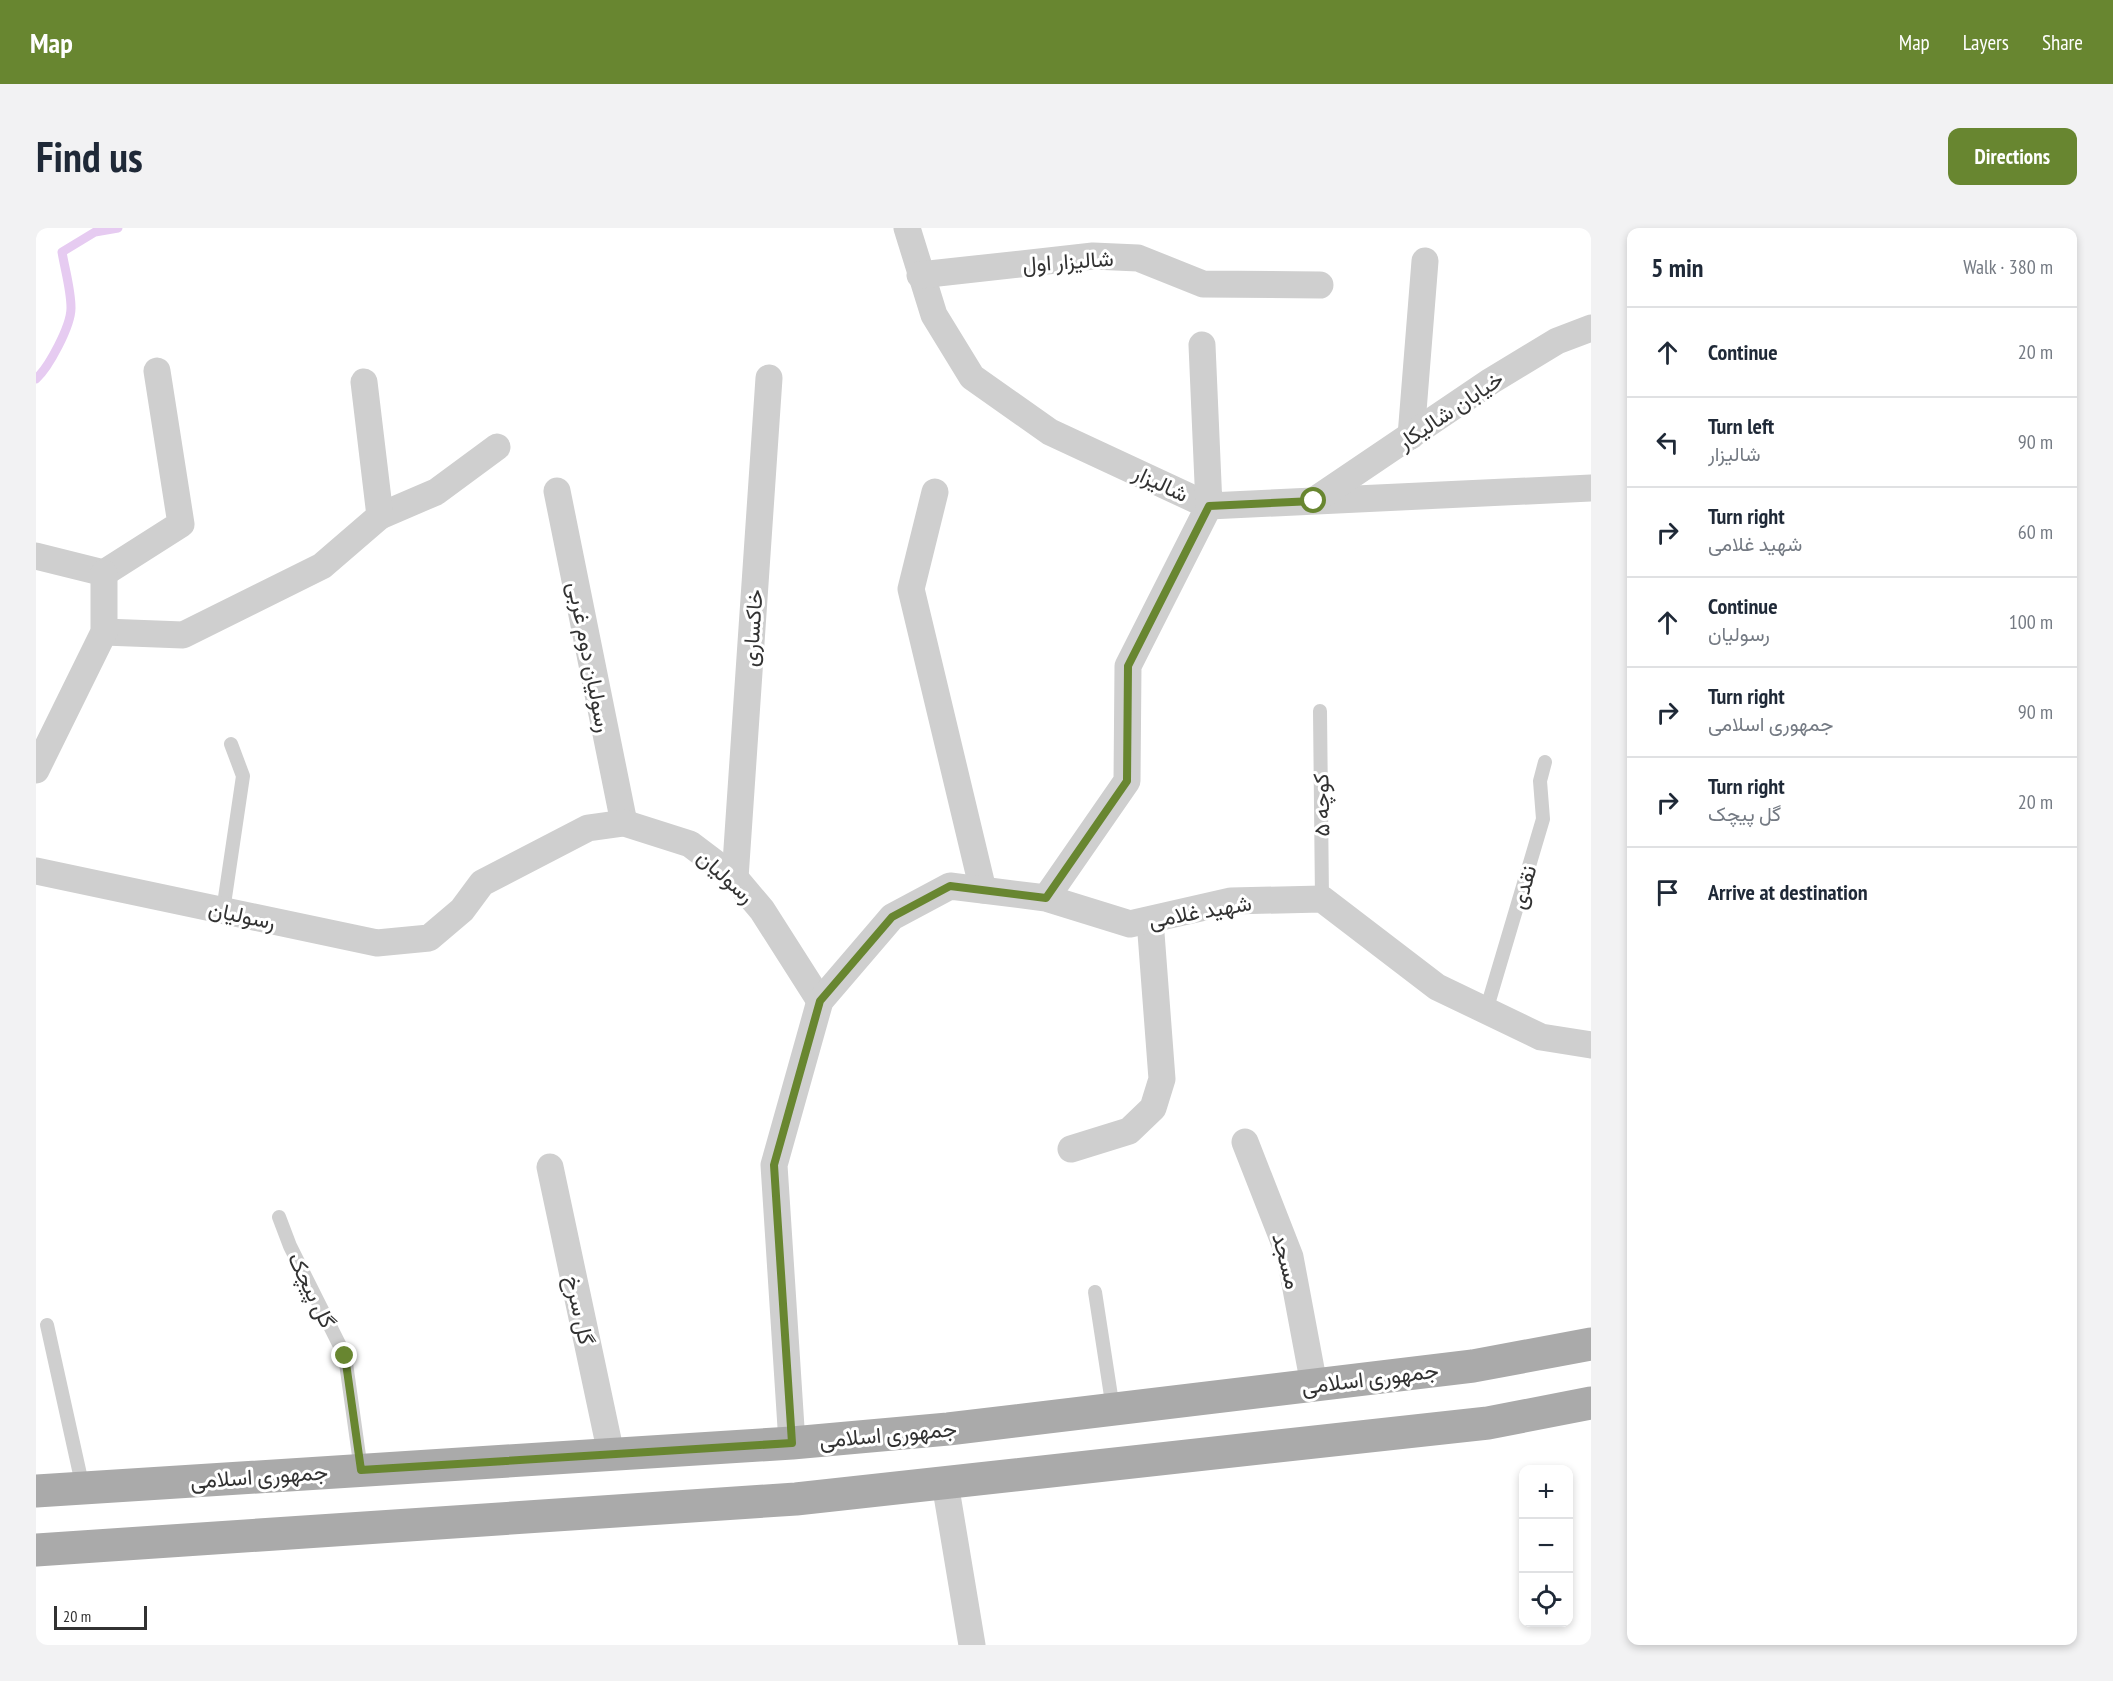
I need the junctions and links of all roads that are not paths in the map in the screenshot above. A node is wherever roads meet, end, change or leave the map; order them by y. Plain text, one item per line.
1 (907, 228) edge
2 (1425, 261) dead end
3 (920, 275) junction
4 (1320, 285) dead end
5 (1591, 328) edge
6 (1202, 345) dead end
7 (157, 371) dead end
8 (770, 378) dead end
9 (364, 382) dead end
10 (1411, 436) junction
11 (496, 447) dead end
12 (1591, 488) edge
13 (557, 491) dead end
14 (936, 492) dead end
15 (1314, 501) junction
16 (1209, 506) junction
17 (380, 516) junction
18 (36, 556) edge
19 (104, 573) junction
20 (104, 632) junction
21 (1320, 711) dead end
22 (231, 744) dead end
23 (1545, 762) dead end
24 (36, 770) edge
25 (624, 823) junction
26 (36, 871) edge
27 (735, 878) junction
28 (983, 890) junction
29 (1046, 898) junction
30 (1322, 899) junction
31 (223, 911) junction
32 (1150, 920) junction
33 (820, 1001) junction
34 (1486, 1011) junction
35 (1591, 1046) edge
36 (1245, 1142) dead end
37 (1071, 1149) dead end
38 (550, 1167) dead end
39 (279, 1216) dead end
40 (1095, 1292) dead end
41 (48, 1324) dead end
42 (1591, 1344) edge
43 (1314, 1385) junction
44 (1591, 1403) edge
45 (1113, 1409) junction
46 (792, 1443) junction
47 (611, 1454) junction
48 (361, 1470) junction
49 (945, 1483) junction
50 (83, 1488) junction
51 (36, 1491) edge
52 (36, 1550) edge
53 (972, 1645) edge

1 - 3 street, شالیزار
2 - 10 street
3 - 4 street, شالیزار اول
3 - 16 street, شالیزار
5 - 10 street, خیابان شالیکار
6 - 16 street
7 - 19 street
8 - 27 street, خاکساری
9 - 17 street
10 - 15 street, خیابان شالیکار
11 - 17 street
12 - 15 street
13 - 25 street, رسولیان دوم غربی
14 - 28 street
15 - 16 street
16 - 29 street, شالیزار
17 - 20 street
18 - 19 street
19 - 20 street
20 - 24 street
21 - 30 lane, کوچه ۵
22 - 31 lane
23 - 34 lane, نقدی
25 - 27 street, رسولیان
25 - 31 street, رسولیان
26 - 31 street, رسولیان
27 - 33 street, رسولیان
28 - 29 street, شهید غلامی
28 - 33 street, شهید غلامی
29 - 32 street, شهید غلامی
30 - 32 street, شهید غلامی
30 - 34 street
32 - 37 street
33 - 46 street
34 - 35 street
36 - 43 street, مسجد
38 - 47 street, گل سرخ
39 - 48 lane, گل پیچک
40 - 45 lane
41 - 50 lane
42 - 43 main road, جمهوری اسلامی
43 - 45 main road, جمهوری اسلامی
44 - 49 main road
45 - 46 main road, جمهوری اسلامی
46 - 47 main road, جمهوری اسلامی
47 - 48 main road, جمهوری اسلامی
48 - 50 main road, جمهوری اسلامی
49 - 52 main road
49 - 53 street
50 - 51 main road, جمهوری اسلامی

